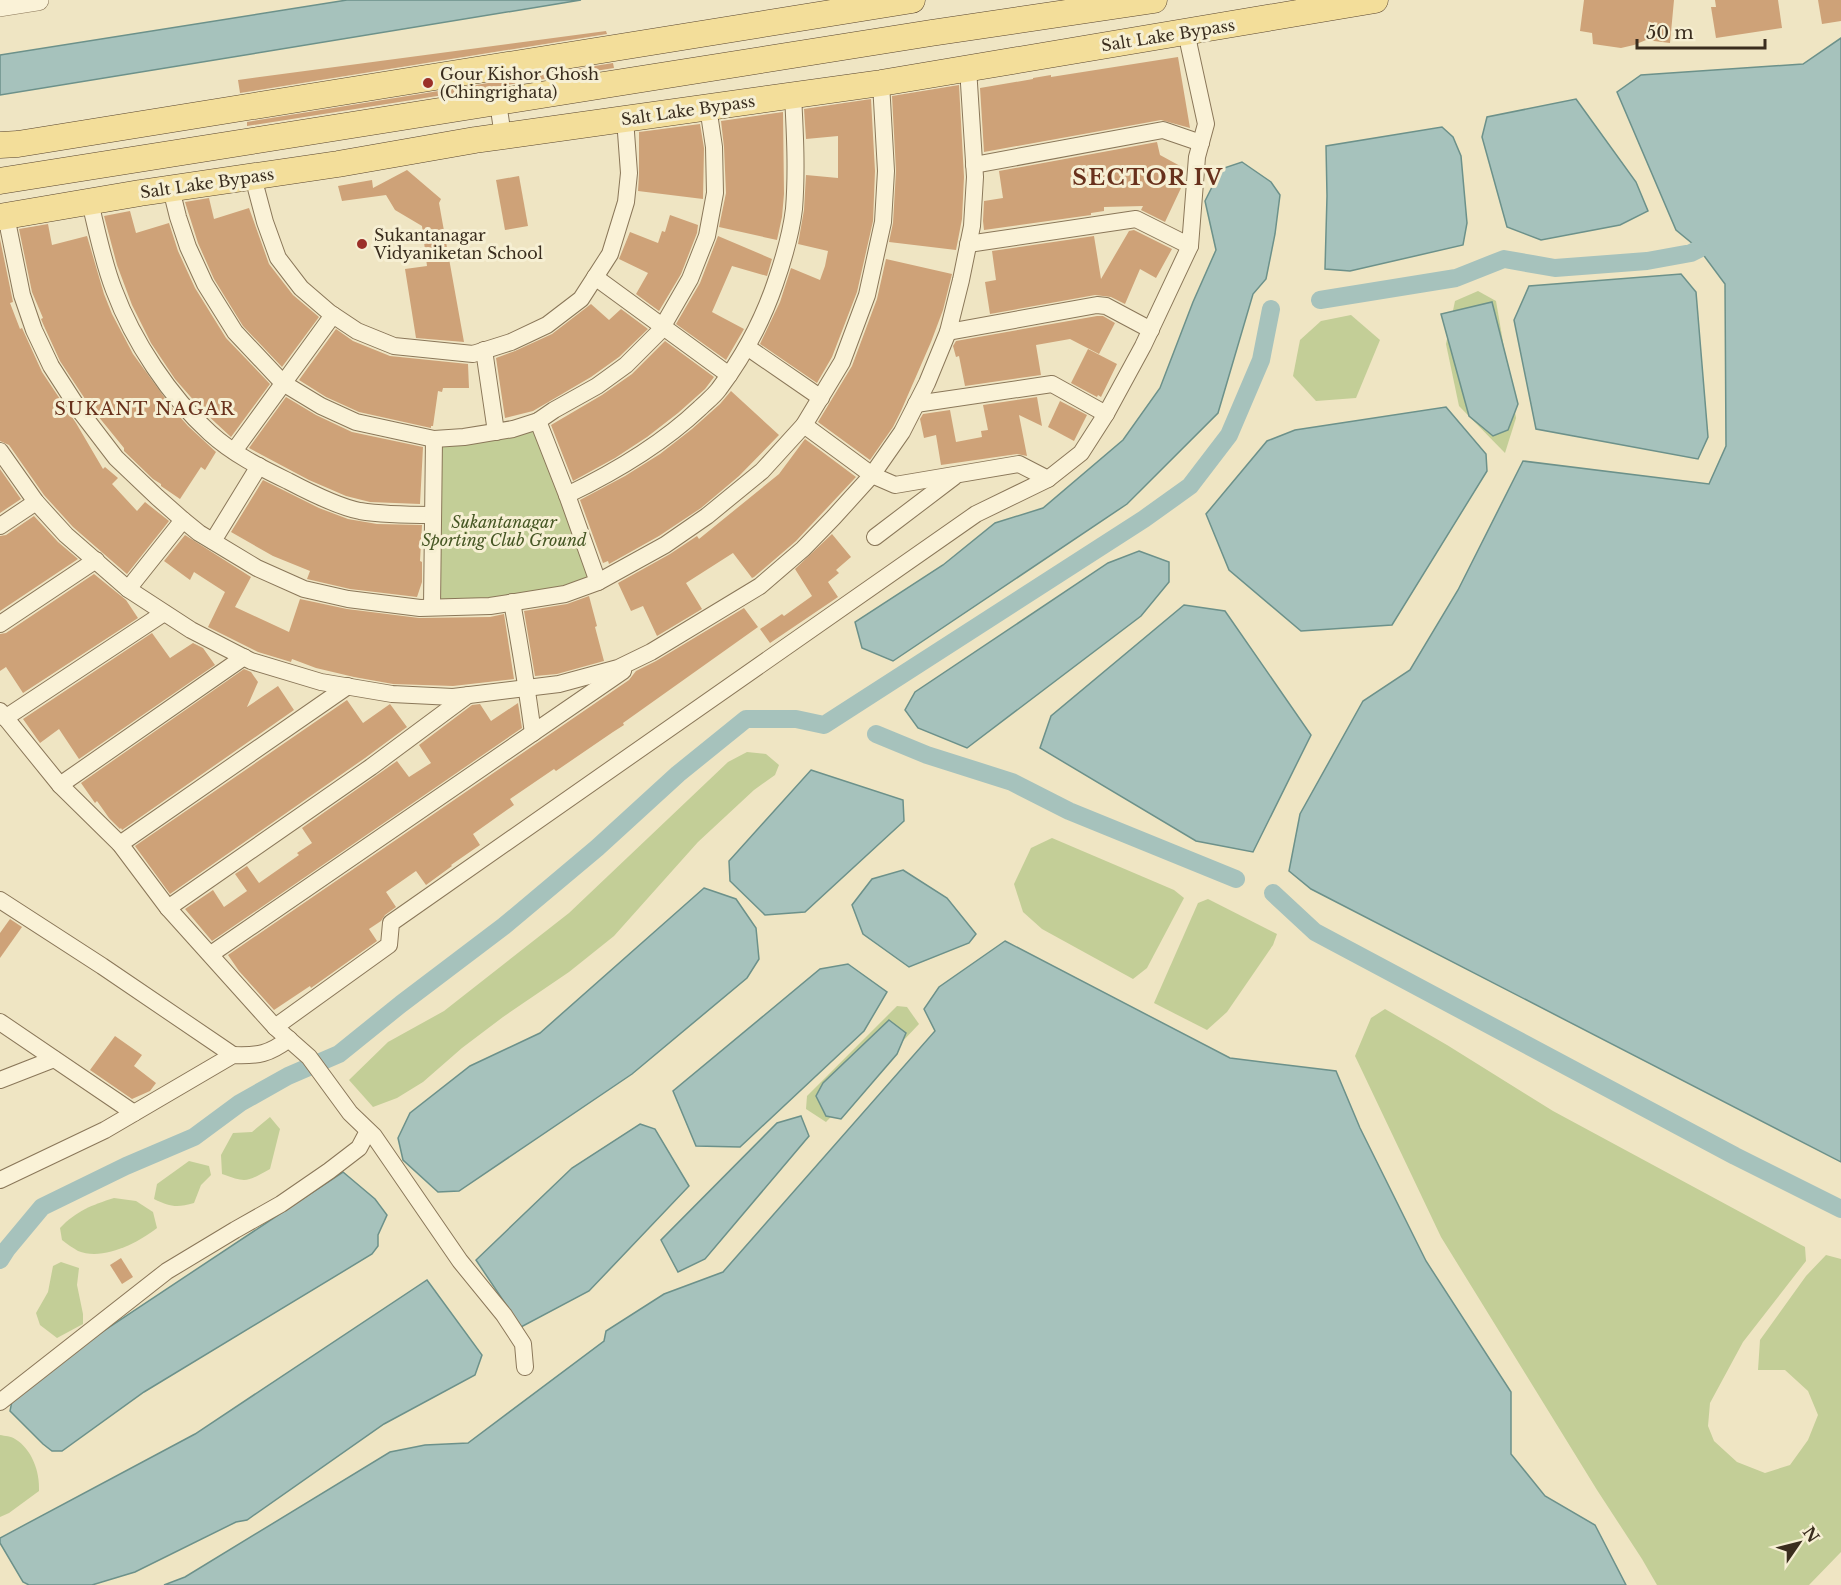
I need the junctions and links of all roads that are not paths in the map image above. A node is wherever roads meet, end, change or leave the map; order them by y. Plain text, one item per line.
1 (38, 0) edge
2 (912, 0) edge
3 (1154, 0) edge
4 (1375, 0) edge
5 (0, 6) edge
6 (1186, 32) junction
7 (968, 68) junction
8 (881, 83) junction
9 (793, 95) junction
10 (498, 103) junction
11 (708, 107) junction
12 (625, 119) junction
13 (503, 136) junction
14 (1200, 143) junction
15 (6, 145) edge
16 (974, 165) junction
17 (253, 177) junction
18 (0, 181) edge
19 (171, 189) junction
20 (90, 202) junction
21 (3, 217) edge
22 (968, 244) junction
23 (1190, 246) junction
24 (595, 277) junction
25 (333, 315) junction
26 (663, 326) junction
27 (1150, 330) junction
28 (948, 332) junction
29 (747, 347) junction
30 (484, 350) junction
31 (729, 375) junction
32 (283, 383) junction
33 (821, 398) junction
34 (916, 404) junction
35 (1106, 414) junction
36 (538, 421) junction
37 (804, 425) junction
38 (496, 432) junction
39 (434, 439) junction
40 (0, 451) edge
41 (234, 452) junction
42 (259, 466) junction
43 (958, 474) junction
44 (872, 475) junction
45 (1048, 479) junction
46 (567, 495) junction
47 (36, 502) junction
48 (433, 515) junction
49 (183, 520) junction
50 (0, 526) edge
51 (875, 537) dead end
52 (213, 541) junction
53 (96, 560) junction
54 (598, 582) junction
55 (128, 589) junction
56 (512, 602) junction
57 (432, 607) junction
58 (164, 613) junction
59 (0, 624) edge
60 (651, 652) junction
61 (244, 657) junction
62 (348, 686) junction
63 (526, 689) junction
64 (468, 695) junction
65 (2, 715) edge
66 (533, 733) junction
67 (60, 785) junction
68 (120, 844) junction
69 (0, 900) edge
70 (168, 908) junction
71 (211, 954) junction
72 (0, 1022) edge
73 (275, 1027) junction
74 (289, 1039) junction
75 (233, 1055) junction
76 (54, 1059) junction
77 (0, 1080) edge
78 (134, 1113) junction
79 (368, 1131) junction
80 (0, 1180) edge
81 (525, 1367) dead end
82 (0, 1402) edge

1 - 5 street
2 - 15 main road
3 - 10 main road, Salt Lake Bypass
4 - 6 main road, Salt Lake Bypass
6 - 7 main road, Salt Lake Bypass
6 - 14 street
7 - 8 main road, Salt Lake Bypass
7 - 16 street
8 - 9 main road, Salt Lake Bypass
8 - 33 street
9 - 11 main road, Salt Lake Bypass
9 - 29 street
10 - 13 street
10 - 18 main road, Salt Lake Bypass
11 - 12 main road, Salt Lake Bypass
11 - 26 street
12 - 13 main road, Salt Lake Bypass
12 - 24 street
13 - 17 main road, Salt Lake Bypass
14 - 16 street
14 - 23 street
16 - 22 street
17 - 19 main road, Salt Lake Bypass
17 - 25 street
19 - 20 main road, Salt Lake Bypass
19 - 32 street
20 - 21 main road, Salt Lake Bypass
20 - 41 street
21 - 49 street
22 - 23 street
22 - 28 street
23 - 27 street
24 - 26 street
24 - 30 street
25 - 30 street
25 - 32 street
26 - 31 street
26 - 36 street
27 - 28 street
27 - 35 street
28 - 34 street
29 - 31 street
29 - 33 street
30 - 38 street
31 - 46 street
32 - 39 street
32 - 41 street
33 - 37 street
34 - 35 street
34 - 44 street
35 - 45 street
36 - 38 street
36 - 46 street
37 - 44 street
37 - 54 street
38 - 39 street
39 - 48 street
40 - 47 street
41 - 42 street
42 - 48 street
42 - 52 street
43 - 44 street
43 - 45 street
43 - 51 street
44 - 60 street
45 - 73 street
46 - 54 street
47 - 50 street
47 - 53 street
48 - 57 street
49 - 52 street
49 - 55 street
52 - 57 street
53 - 55 street
53 - 59 street
54 - 56 street
55 - 58 street
56 - 57 street
56 - 63 street
58 - 61 street
58 - 65 street
60 - 63 street
60 - 66 street
61 - 62 street
61 - 67 street
62 - 64 street
62 - 68 street
63 - 64 street
63 - 66 street
64 - 70 street
65 - 67 street
66 - 71 street
67 - 68 street
68 - 70 street
69 - 75 street
70 - 71 street
71 - 73 street
72 - 76 street
73 - 74 street
74 - 75 street
74 - 79 street
75 - 78 street
76 - 77 street
76 - 78 street
78 - 80 street
79 - 81 street
79 - 82 street

